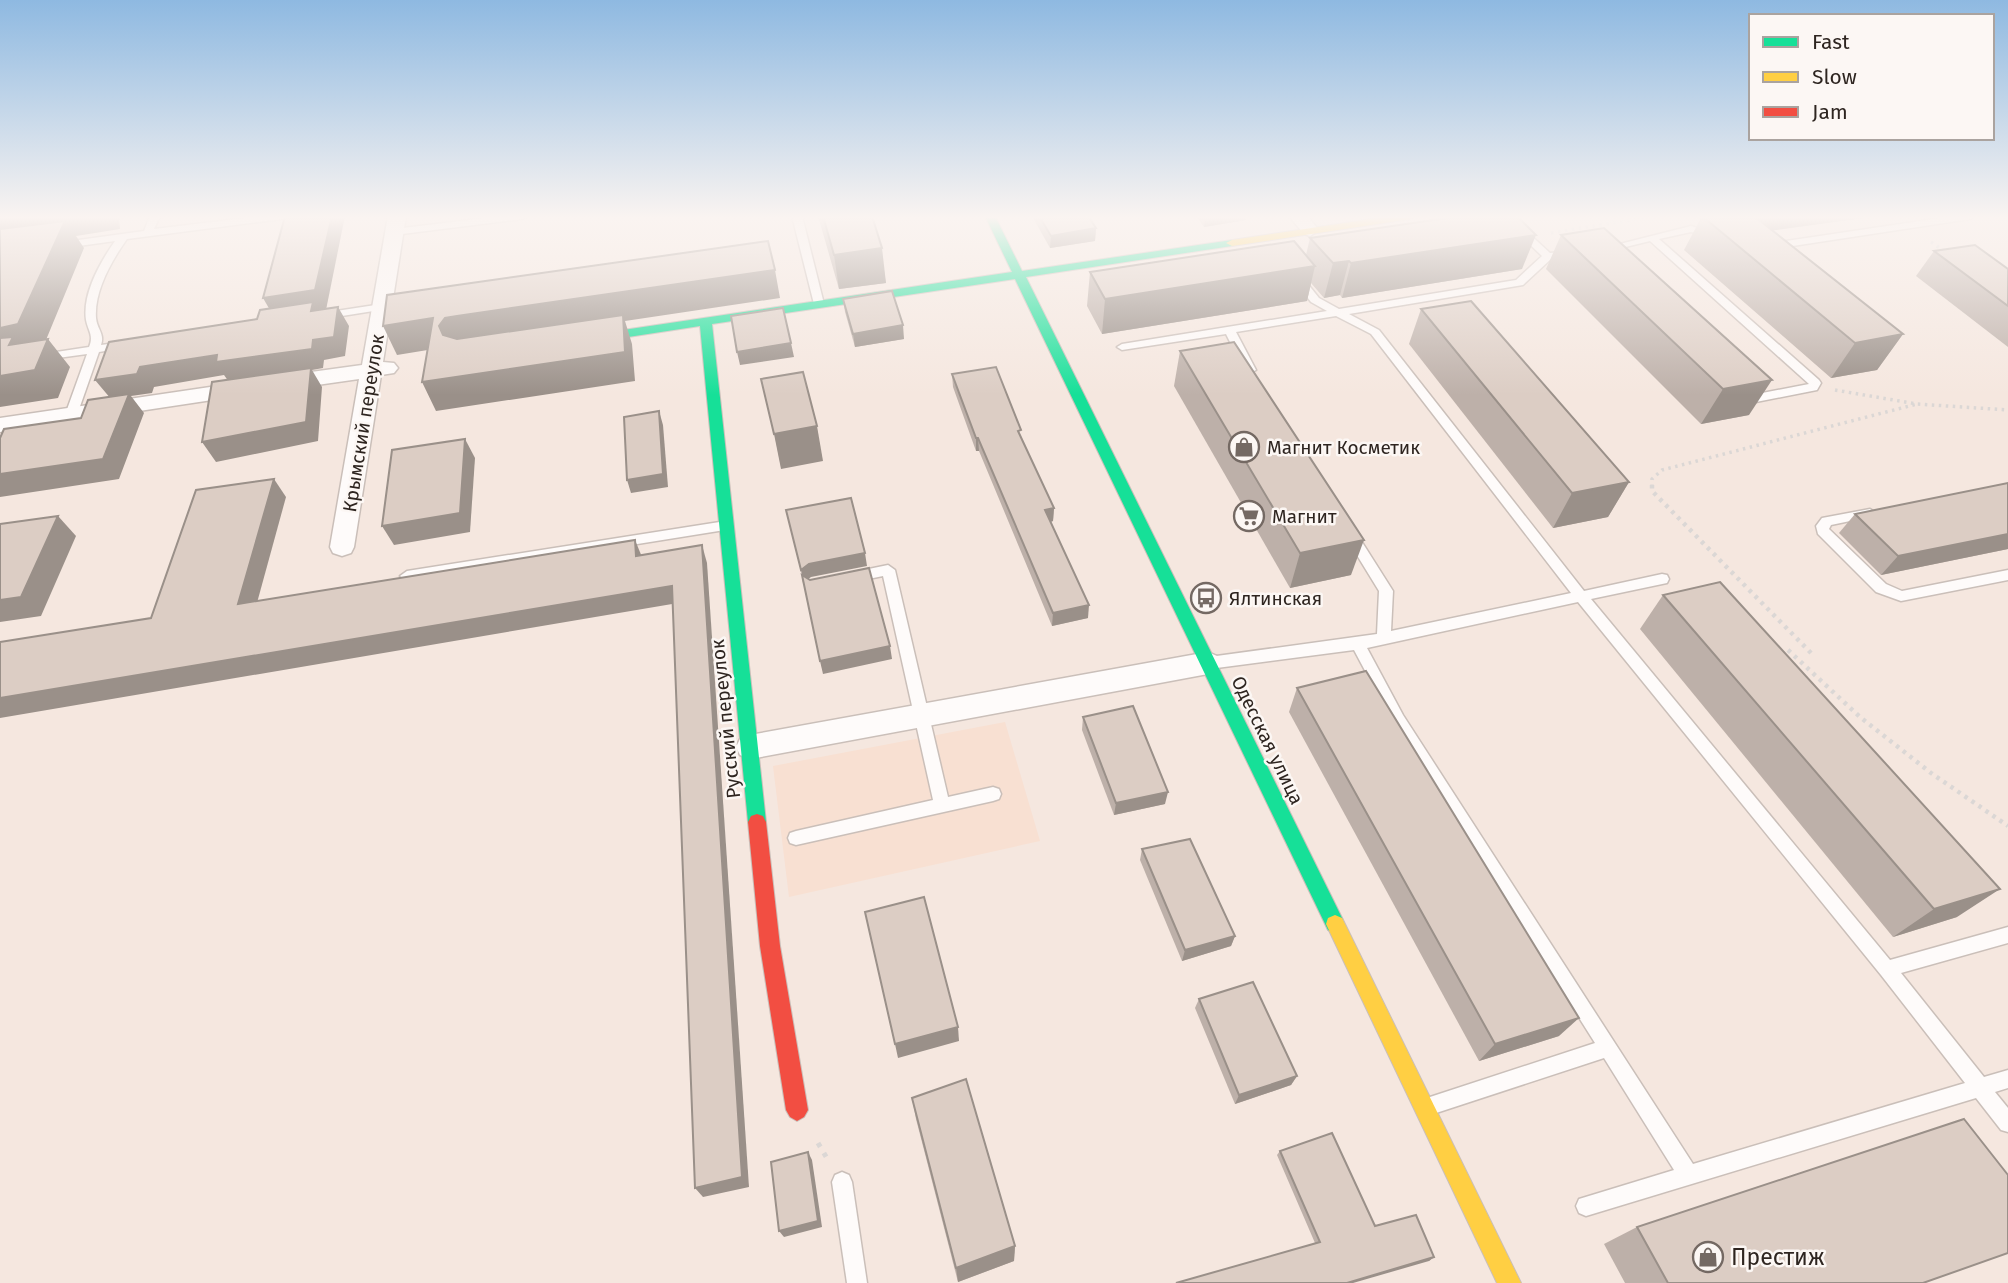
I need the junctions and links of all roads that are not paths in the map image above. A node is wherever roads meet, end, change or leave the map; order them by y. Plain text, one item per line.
1 (99, 276) edge
2 (387, 276) edge
3 (812, 276) edge
4 (1001, 276) edge
5 (1021, 276) edge
6 (1296, 276) edge
7 (1527, 276) edge
8 (1695, 276) edge
9 (819, 304) junction
10 (382, 307) junction
11 (1336, 313) junction
12 (314, 317) edge
13 (706, 322) junction
14 (1229, 329) junction
15 (137, 343) edge
16 (562, 343) edge
17 (1122, 348) dead end
18 (96, 349) junction
19 (27, 359) edge
20 (380, 369) junction
21 (1255, 378) edge
22 (1729, 382) edge
23 (71, 415) junction
24 (0, 425) edge
25 (1879, 511) edge
26 (1342, 520) edge
27 (726, 526) junction
28 (342, 547) dead end
29 (2008, 575) edge
30 (407, 576) edge
31 (1662, 579) dead end
32 (837, 580) edge
33 (1583, 597) junction
34 (1384, 638) junction
35 (1358, 644) junction
36 (1208, 663) junction
37 (921, 716) junction
38 (750, 747) junction
39 (993, 794) dead end
40 (942, 805) junction
41 (796, 838) dead end
42 (2008, 935) edge
43 (1887, 969) junction
44 (1608, 1048) junction
45 (2008, 1079) edge
46 (1979, 1088) junction
47 (1424, 1108) junction
48 (797, 1110) dead end
49 (2008, 1123) edge
50 (1689, 1175) junction
51 (842, 1181) dead end
52 (1586, 1206) dead end
53 (857, 1283) edge
54 (1508, 1283) edge

1 - 18 lane
2 - 10 street, Крымский переулок
3 - 9 lane
4 - 9 street
5 - 36 street, Одесская улица
6 - 11 lane
7 - 11 lane
8 - 22 lane
9 - 13 street
10 - 12 lane
10 - 20 street, Крымский переулок
11 - 14 lane
11 - 33 lane
13 - 16 street
13 - 27 street, Русский переулок
14 - 17 lane
14 - 21 lane
15 - 18 lane
18 - 19 lane
18 - 23 lane
20 - 23 street
20 - 28 street, Крымский переулок
23 - 24 street
25 - 29 lane
26 - 34 lane
27 - 30 lane
27 - 38 street, Русский переулок
31 - 33 lane
32 - 37 lane
33 - 34 lane
33 - 43 lane
34 - 35 lane
35 - 36 lane
35 - 44 lane
36 - 37 street
36 - 47 street, Одесская улица
37 - 38 street
37 - 40 lane
38 - 48 street, Русский переулок
39 - 40 lane
40 - 41 lane
42 - 43 lane
43 - 46 lane
44 - 47 lane
44 - 50 lane
45 - 46 lane
46 - 49 lane
46 - 50 lane
47 - 54 street, Одесская улица
50 - 52 lane
51 - 53 lane

